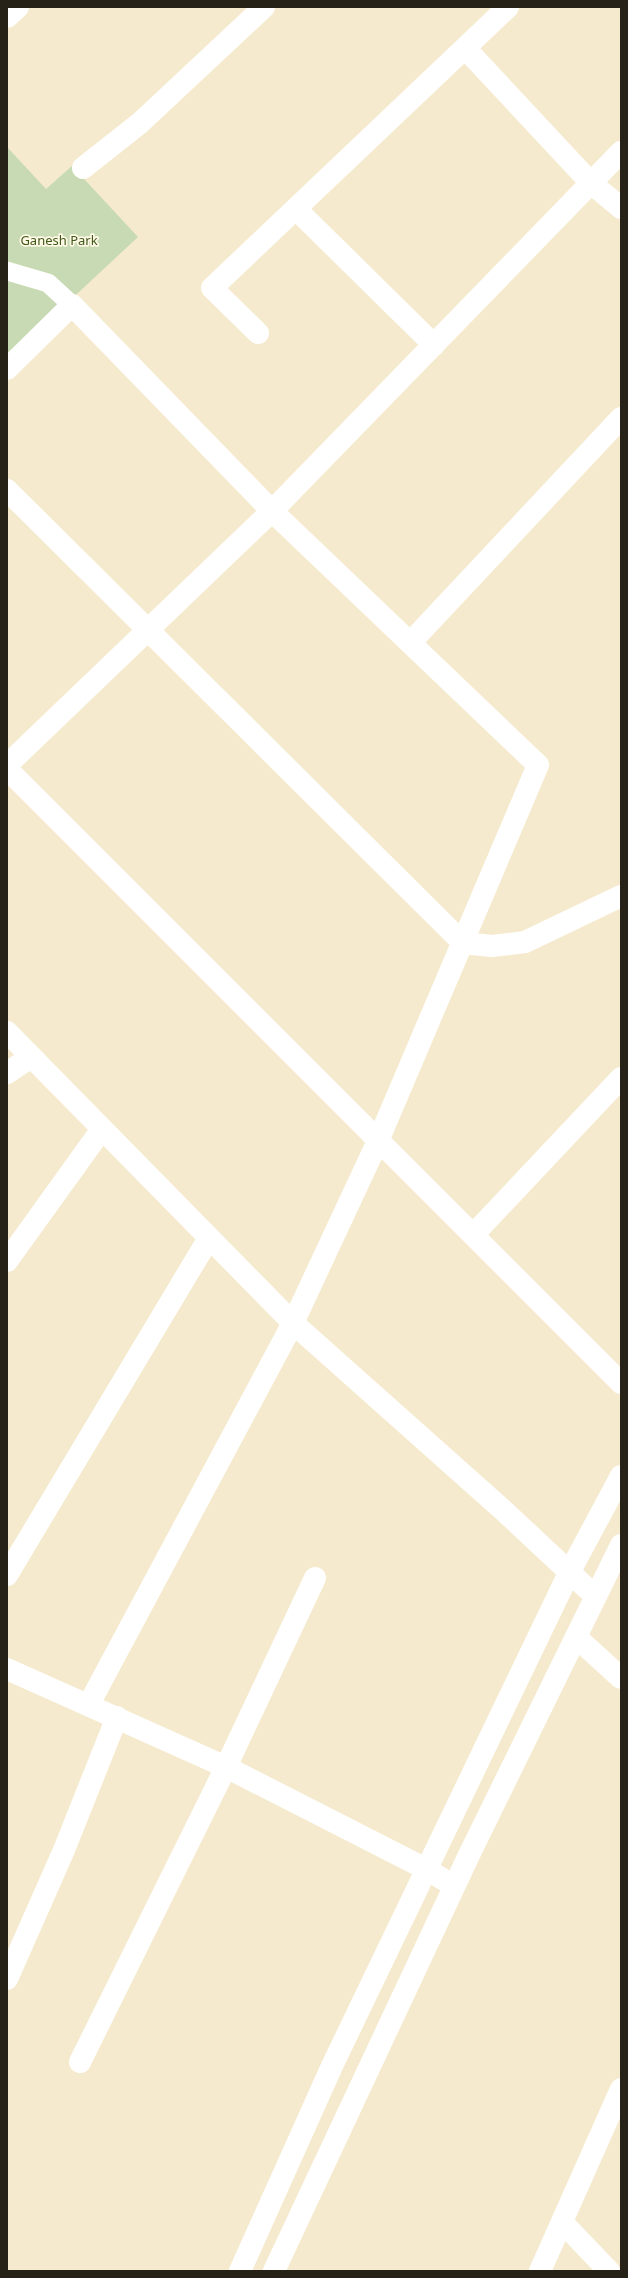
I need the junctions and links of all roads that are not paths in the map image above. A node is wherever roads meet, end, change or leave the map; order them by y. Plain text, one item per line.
1 (18, 7) edge
2 (264, 7) edge
3 (508, 7) edge
4 (7, 17) edge
5 (465, 48) junction
6 (621, 152) edge
7 (83, 168) dead end
8 (591, 183) junction
9 (621, 208) edge
10 (296, 209) junction
11 (7, 271) edge
12 (72, 304) junction
13 (258, 333) dead end
14 (434, 344) junction
15 (7, 369) edge
16 (621, 418) edge
17 (7, 490) edge
18 (272, 511) junction
19 (148, 630) junction
20 (410, 643) junction
21 (7, 765) edge
22 (7, 770) edge
23 (621, 896) edge
24 (463, 943) junction
25 (7, 1032) edge
26 (31, 1057) junction
27 (7, 1072) edge
28 (621, 1078) edge
29 (102, 1129) junction
30 (378, 1141) junction
31 (473, 1235) junction
32 (209, 1238) junction
33 (7, 1261) edge
34 (293, 1323) junction
35 (621, 1383) edge
36 (621, 1476) edge
37 (621, 1545) edge
38 (569, 1573) junction
39 (7, 1575) edge
40 (315, 1578) dead end
41 (595, 1596) junction
42 (576, 1637) junction
43 (7, 1669) edge
44 (621, 1678) edge
45 (89, 1704) junction
46 (117, 1717) junction
47 (226, 1766) junction
48 (428, 1870) junction
49 (454, 1886) junction
50 (7, 1979) edge
51 (80, 2062) dead end
52 (621, 2089) edge
53 (562, 2222) junction
54 (240, 2271) edge
55 (274, 2271) edge
56 (540, 2271) edge
57 (609, 2271) edge

1 - 4 street
2 - 7 street
3 - 5 street
5 - 8 street
5 - 10 street
6 - 8 street
8 - 9 street
8 - 14 street
10 - 13 street
10 - 14 street
11 - 12 lane
12 - 15 street
12 - 18 street
14 - 18 street
16 - 20 street
17 - 19 street
18 - 19 street
18 - 20 street
19 - 21 street
19 - 24 street
20 - 24 street
22 - 30 street
23 - 24 street
24 - 30 street
25 - 26 street
26 - 27 street
26 - 29 street
28 - 31 street
29 - 32 street
29 - 33 street
30 - 31 street
30 - 34 street
31 - 35 street
32 - 34 street
32 - 39 street
34 - 38 street
34 - 45 street
36 - 38 street
37 - 41 street
38 - 41 street
38 - 48 street
40 - 47 street
41 - 42 street
42 - 44 street
42 - 49 street
43 - 45 street
45 - 46 street
46 - 47 street
46 - 50 street
47 - 48 street
47 - 51 street
48 - 49 street
48 - 54 street
49 - 55 street
52 - 53 street
53 - 56 street
53 - 57 street

